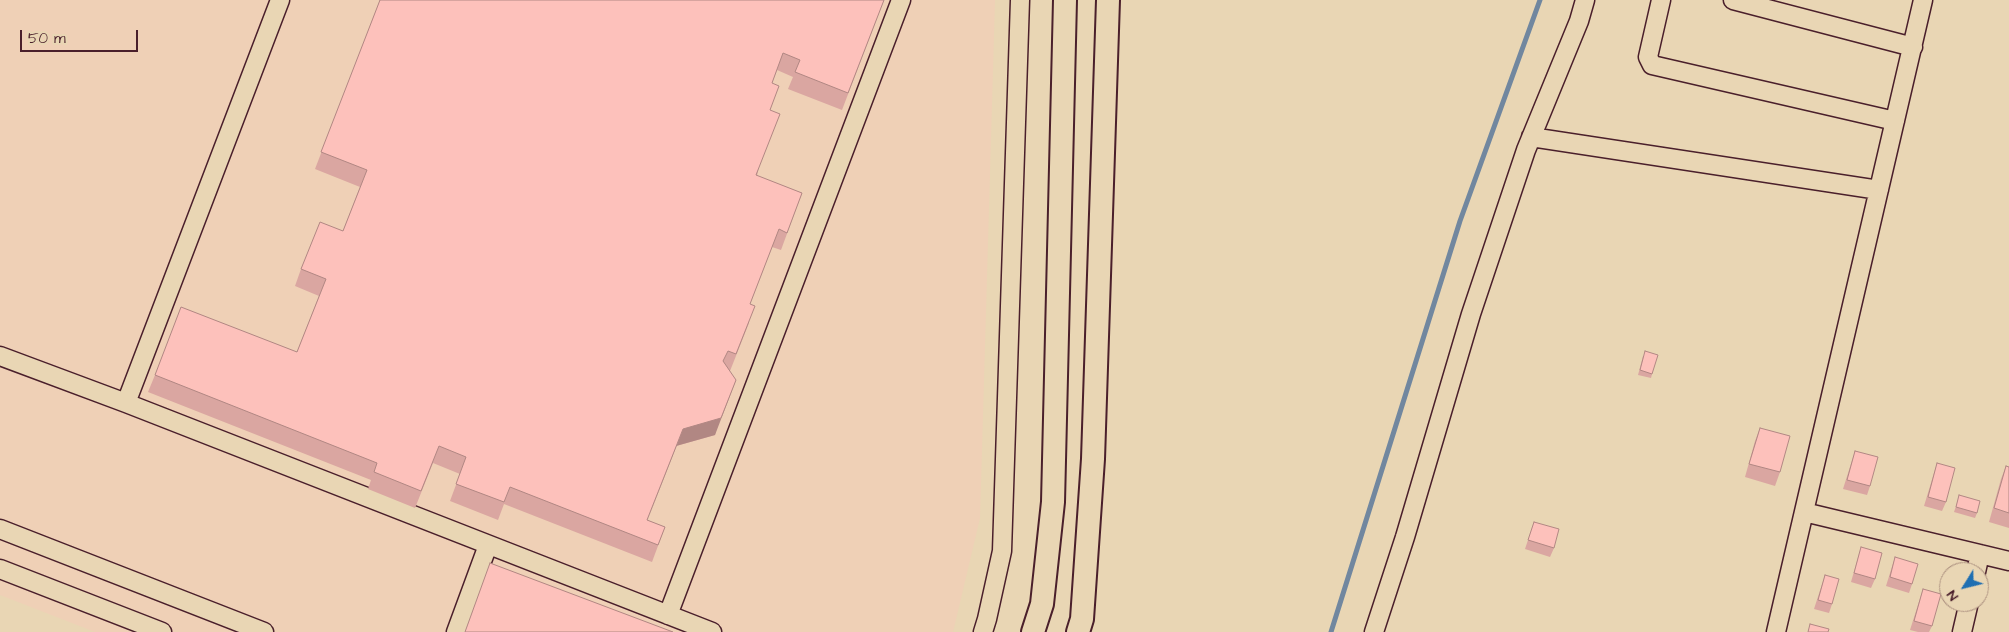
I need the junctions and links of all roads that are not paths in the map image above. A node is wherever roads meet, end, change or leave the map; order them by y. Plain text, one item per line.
1 (280, 0) edge
2 (901, 0) edge
3 (1020, 0) edge
4 (1065, 0) edge
5 (1108, 0) edge
6 (1585, 0) edge
7 (1660, 0) edge
8 (1733, 0) edge
9 (1924, 0) edge
10 (1912, 47) junction
11 (1895, 121) junction
12 (1531, 137) junction
13 (1879, 190) junction
14 (0, 356) edge
15 (126, 404) junction
16 (1804, 512) junction
17 (0, 529) edge
18 (488, 545) junction
19 (1980, 554) junction
20 (2009, 561) edge
21 (1978, 562) edge
22 (0, 569) edge
23 (1967, 612) edge
24 (668, 615) junction
25 (162, 632) edge
26 (264, 632) edge
27 (456, 632) edge
28 (712, 632) edge
29 (983, 632) edge
30 (1033, 632) edge
31 (1078, 632) edge
32 (1374, 632) edge
33 (1776, 632) edge
34 (1962, 632) edge

1 - 15 street
2 - 24 street
3 - 29 street
4 - 30 main road
5 - 31 main road
6 - 12 street
7 - 11 street
8 - 10 street
9 - 10 street
10 - 11 street
11 - 13 street
12 - 13 street
12 - 32 street
13 - 16 street
14 - 15 street
15 - 18 street
16 - 19 street
16 - 33 street
17 - 26 street
18 - 24 street
18 - 27 street
19 - 20 street
19 - 21 street
22 - 25 street
23 - 34 street
24 - 28 street

